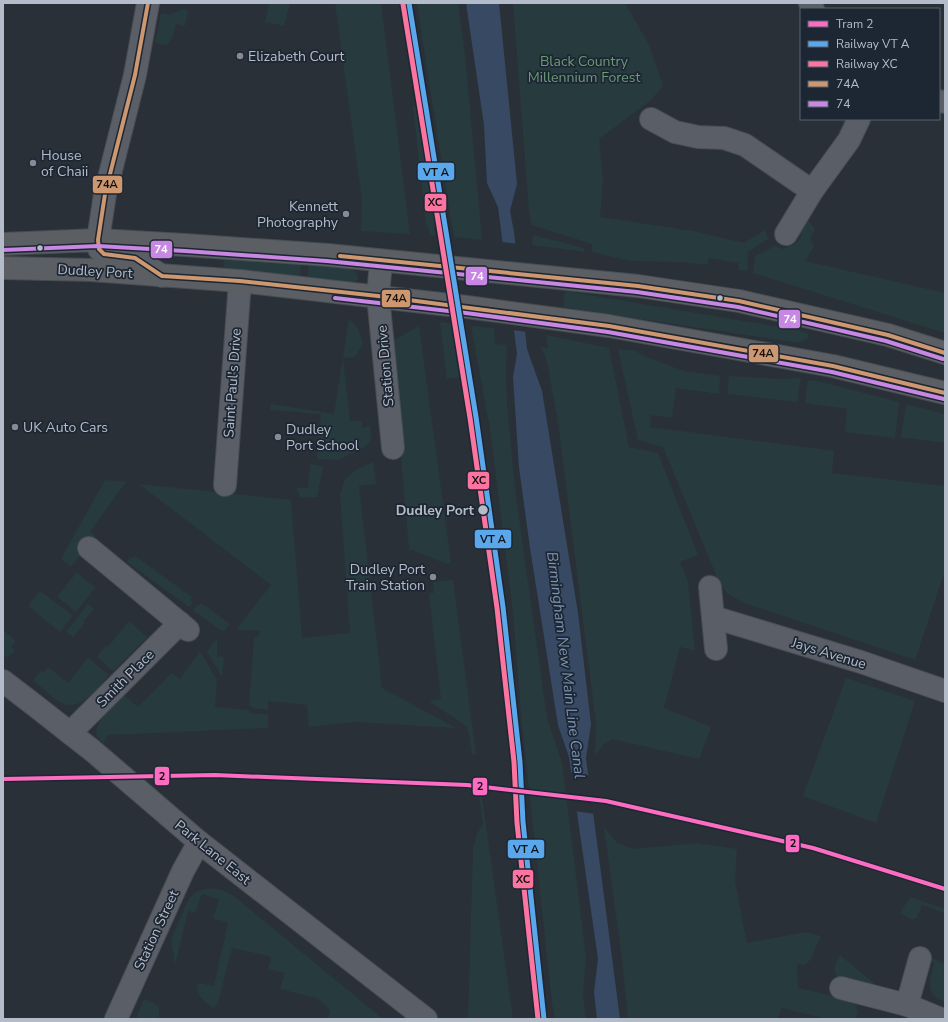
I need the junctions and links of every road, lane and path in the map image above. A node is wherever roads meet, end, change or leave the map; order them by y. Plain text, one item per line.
1 (148, 3) edge
2 (651, 119) dead end
3 (859, 120) edge
4 (812, 191) junction
5 (786, 234) dead end
6 (98, 240) junction
7 (3, 244) edge
8 (381, 261) junction
9 (3, 268) edge
10 (162, 276) junction
11 (240, 281) junction
12 (378, 296) junction
13 (945, 353) edge
14 (945, 393) edge
15 (393, 448) dead end
16 (225, 485) dead end
17 (89, 548) dead end
18 (710, 587) dead end
19 (713, 617) junction
20 (716, 649) dead end
21 (3, 681) edge
22 (945, 691) edge
23 (70, 732) junction
24 (199, 842) junction
25 (920, 958) dead end
26 (841, 988) dead end
27 (907, 1005) junction
28 (116, 1019) edge
29 (426, 1019) edge
30 (941, 1019) edge

1 - 6 street
2 - 4 street
3 - 4 street
4 - 5 street
6 - 7 highway, Dudley Port
6 - 8 highway, Dudley Port
6 - 10 street
8 - 12 street, Station Drive
8 - 13 highway, Dudley Port
9 - 10 highway, Dudley Port
10 - 11 highway, Dudley Port
11 - 12 highway, Dudley Port
11 - 16 street, Saint Paul's Drive
12 - 14 highway, Dudley Port
12 - 15 street, Station Drive
17 - 23 street, Smith Place
18 - 19 street
19 - 20 street
19 - 22 street, Jays Avenue
21 - 23 street, Park Lane East
23 - 24 street, Park Lane East
24 - 28 street, Station Street
24 - 29 street, Park Lane East
25 - 27 street
26 - 27 street
27 - 30 street

